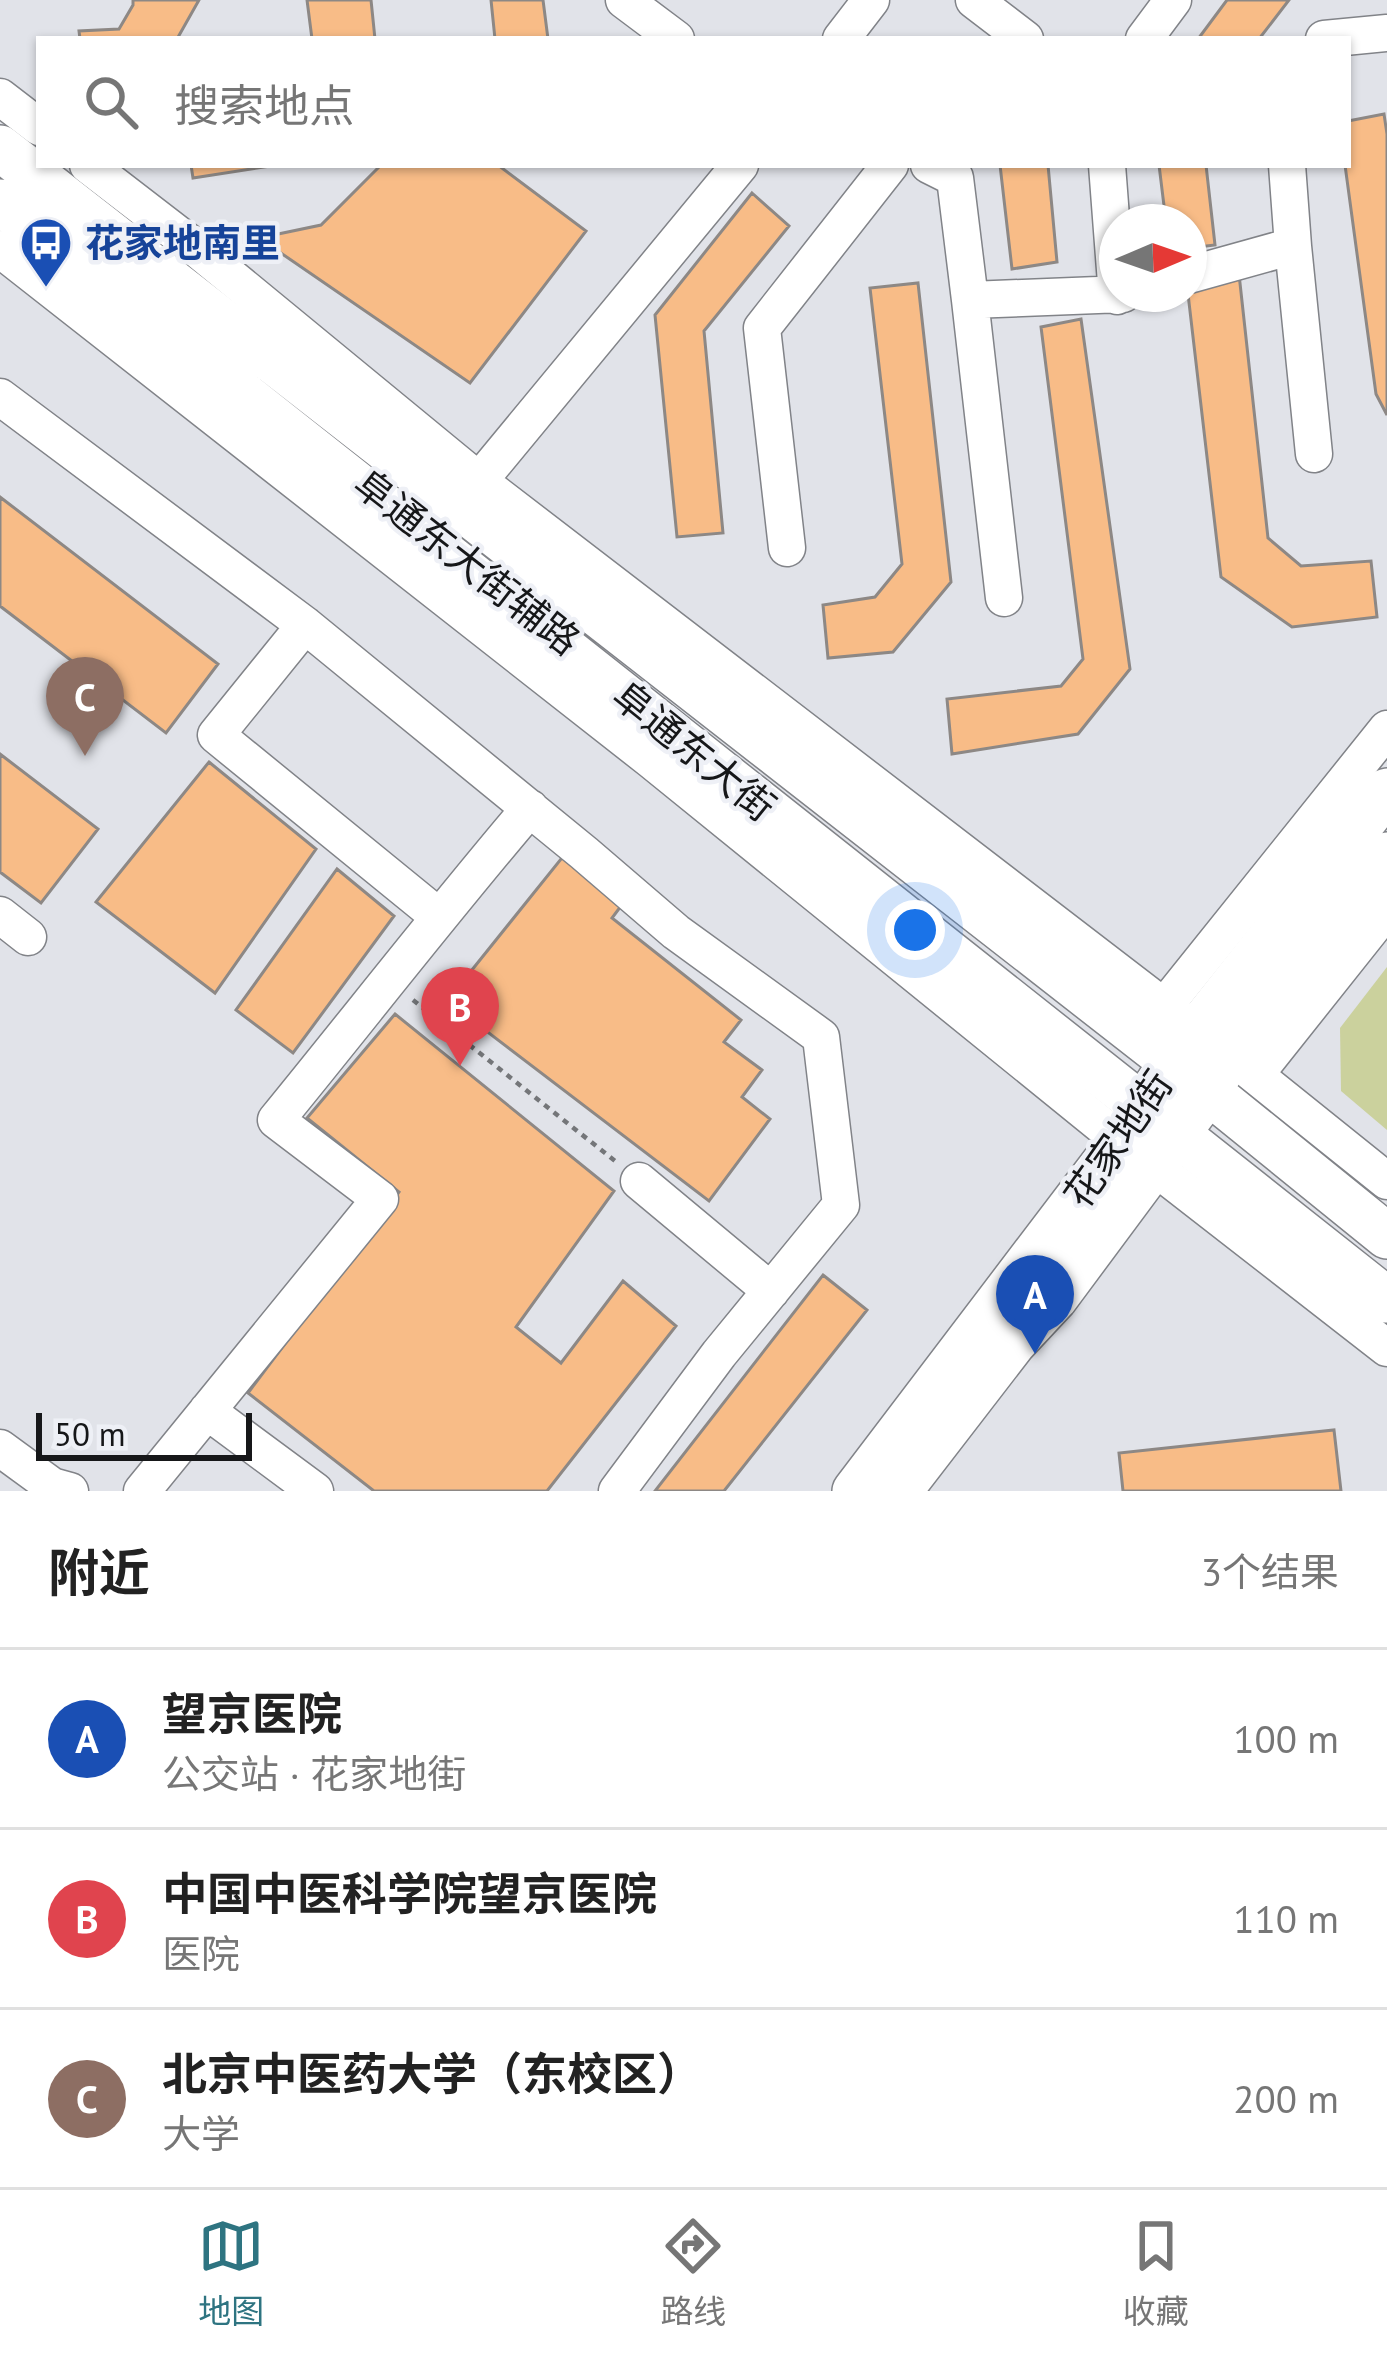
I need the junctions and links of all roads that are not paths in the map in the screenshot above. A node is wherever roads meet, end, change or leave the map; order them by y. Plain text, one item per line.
1 (624, 0) edge
2 (871, 0) edge
3 (974, 0) edge
4 (1173, 0) edge
5 (1387, 33) edge
6 (672, 36) edge
7 (843, 36) edge
8 (1021, 36) edge
9 (1146, 36) edge
10 (1351, 36) edge
11 (0, 97) edge
12 (36, 125) edge
13 (0, 148) edge
14 (92, 168) edge
15 (738, 168) edge
16 (888, 168) edge
17 (935, 168) edge
18 (1106, 168) edge
19 (1287, 168) edge
20 (0, 202) edge
21 (1110, 204) edge
22 (1293, 246) junction
23 (0, 249) edge
24 (1207, 270) edge
25 (1099, 296) edge
26 (970, 300) junction
27 (0, 397) edge
28 (1314, 454) dead end
29 (471, 495) junction
30 (787, 548) dead end
31 (1004, 598) dead end
32 (305, 625) junction
33 (1387, 729) edge
34 (1387, 791) edge
35 (530, 808) junction
36 (1387, 855) edge
37 (1387, 909) edge
38 (438, 916) junction
39 (1204, 1054) junction
40 (1148, 1136) junction
41 (640, 1180) road end
42 (1387, 1181) edge
43 (1387, 1235) edge
44 (771, 1291) junction
45 (1387, 1300) edge
46 (1387, 1348) edge
47 (207, 1412) junction
48 (0, 1448) edge
49 (70, 1491) edge
50 (142, 1491) edge
51 (315, 1491) edge
52 (616, 1491) edge
53 (854, 1491) edge
54 (899, 1491) edge

1 - 6 street
2 - 7 street
3 - 8 street
4 - 9 street
5 - 10 street
11 - 12 street
13 - 29 main road, 阜通东大街
14 - 29 street, 阜通东大街辅路
15 - 29 street
16 - 30 street
17 - 26 street
18 - 21 street
19 - 22 street
20 - 40 main road, 阜通东大街
22 - 24 street
22 - 28 street
23 - 40 street, 阜通东大街辅路
25 - 26 street
26 - 31 street
27 - 32 street
29 - 39 main road, 阜通东大街
32 - 35 street
32 - 38 street
33 - 39 street
34 - 39 main road, 花家地街
35 - 38 street
35 - 44 street
36 - 39 main road, 花家地街
37 - 39 street
38 - 47 street
39 - 40 main road, 花家地街
39 - 42 street
39 - 43 main road, 阜通东大街
40 - 45 main road, 阜通东大街
40 - 46 street, 阜通东大街辅路
40 - 53 main road, 花家地街
40 - 54 main road, 花家地街
41 - 44 street
44 - 52 street
47 - 50 street
47 - 51 street
48 - 49 street

